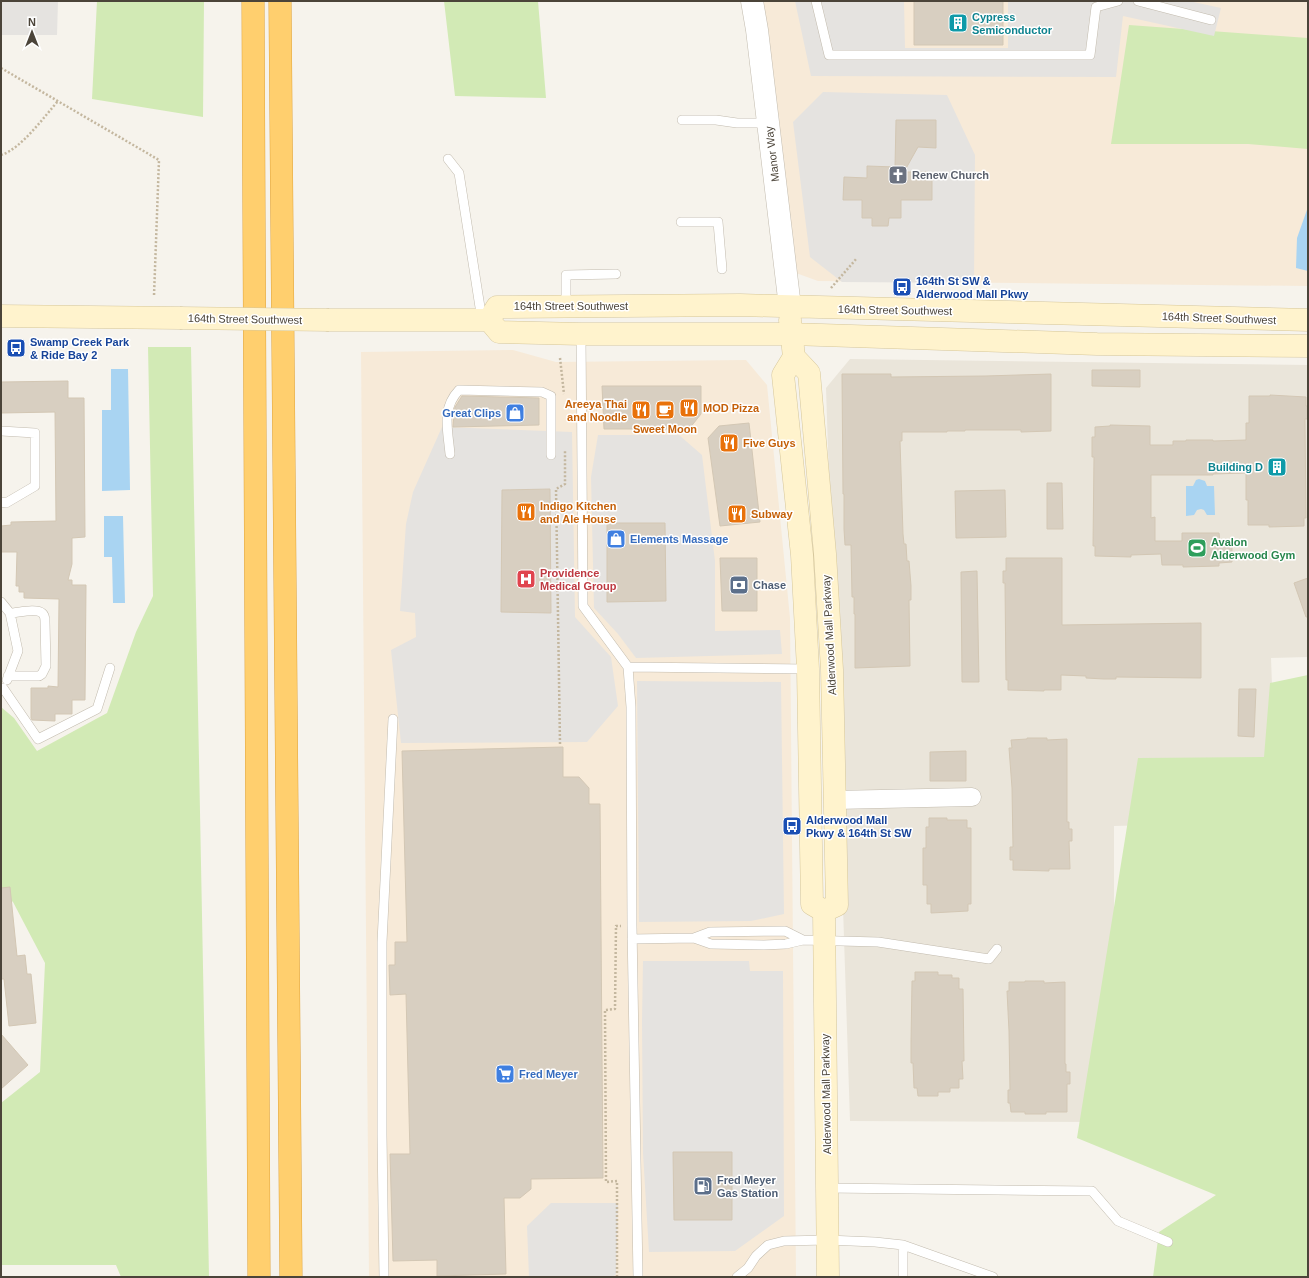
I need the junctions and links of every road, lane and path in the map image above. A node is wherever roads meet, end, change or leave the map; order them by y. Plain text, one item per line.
1 (254, 1) edge
2 (280, 1) edge
3 (752, 1) edge
4 (816, 1) edge
5 (1118, 1) edge
6 (1138, 1) edge
7 (1211, 20) dead end
8 (1, 68) edge
9 (58, 101) junction
10 (682, 120) dead end
11 (768, 123) junction
12 (1, 154) edge
13 (448, 159) dead end
14 (681, 222) dead end
15 (857, 258) dead end
16 (722, 269) dead end
17 (616, 274) dead end
18 (831, 289) dead end
19 (154, 296) dead end
20 (566, 306) junction
21 (790, 307) junction
22 (1, 316) edge
23 (485, 320) junction
24 (1308, 320) edge
25 (581, 334) junction
26 (791, 334) junction
27 (1308, 346) edge
28 (794, 356) junction
29 (560, 358) dead end
30 (564, 400) dead end
31 (1, 431) edge
32 (565, 444) dead end
33 (450, 454) dead end
34 (551, 455) dead end
35 (1, 502) edge
36 (1, 602) edge
37 (10, 613) junction
38 (628, 667) junction
39 (110, 668) dead end
40 (808, 669) junction
41 (8, 676) junction
42 (2, 689) edge
43 (393, 719) dead end
44 (560, 744) dead end
45 (972, 797) dead end
46 (835, 800) junction
47 (824, 911) junction
48 (632, 939) junction
49 (814, 940) junction
50 (997, 949) dead end
51 (827, 1188) junction
52 (827, 1240) junction
53 (1168, 1242) dead end
54 (903, 1245) junction
55 (259, 1277) edge
56 (291, 1277) edge
57 (384, 1277) edge
58 (638, 1277) edge
59 (737, 1277) edge
60 (828, 1277) edge
61 (903, 1277) edge
62 (993, 1277) edge

1 - 55 highway
2 - 56 highway
3 - 11 street, Manor Way
4 - 5 lane
6 - 7 lane
8 - 9 path
9 - 12 path
9 - 19 path
10 - 11 lane
11 - 21 street, Manor Way
13 - 23 lane
14 - 16 lane
15 - 18 path
17 - 20 lane
20 - 21 main road, 164th Street Southwest
20 - 23 main road, 164th Street Southwest
21 - 24 main road, 164th Street Southwest
21 - 26 main road
22 - 23 main road, 164th Street Southwest, bridge
23 - 25 main road
25 - 26 main road
25 - 38 lane
26 - 27 main road
26 - 28 main road
28 - 40 main road, Alderwood Mall Parkway
28 - 46 main road, Alderwood Mall Parkway
29 - 30 path
31 - 35 lane
32 - 44 path
33 - 34 lane
36 - 37 lane
37 - 41 lane
37 - 41 lane
38 - 40 lane
38 - 48 lane
39 - 42 lane
40 - 47 main road, Alderwood Mall Parkway
41 - 42 lane
43 - 57 lane
45 - 46 street
46 - 47 main road, Alderwood Mall Parkway
47 - 49 main road, Alderwood Mall Parkway
48 - 49 lane
48 - 58 lane
49 - 50 lane
49 - 51 main road, Alderwood Mall Parkway
51 - 52 main road, Alderwood Mall Parkway
51 - 53 lane
52 - 54 lane
52 - 59 lane
52 - 60 main road, Alderwood Mall Parkway
54 - 61 lane
54 - 62 lane

